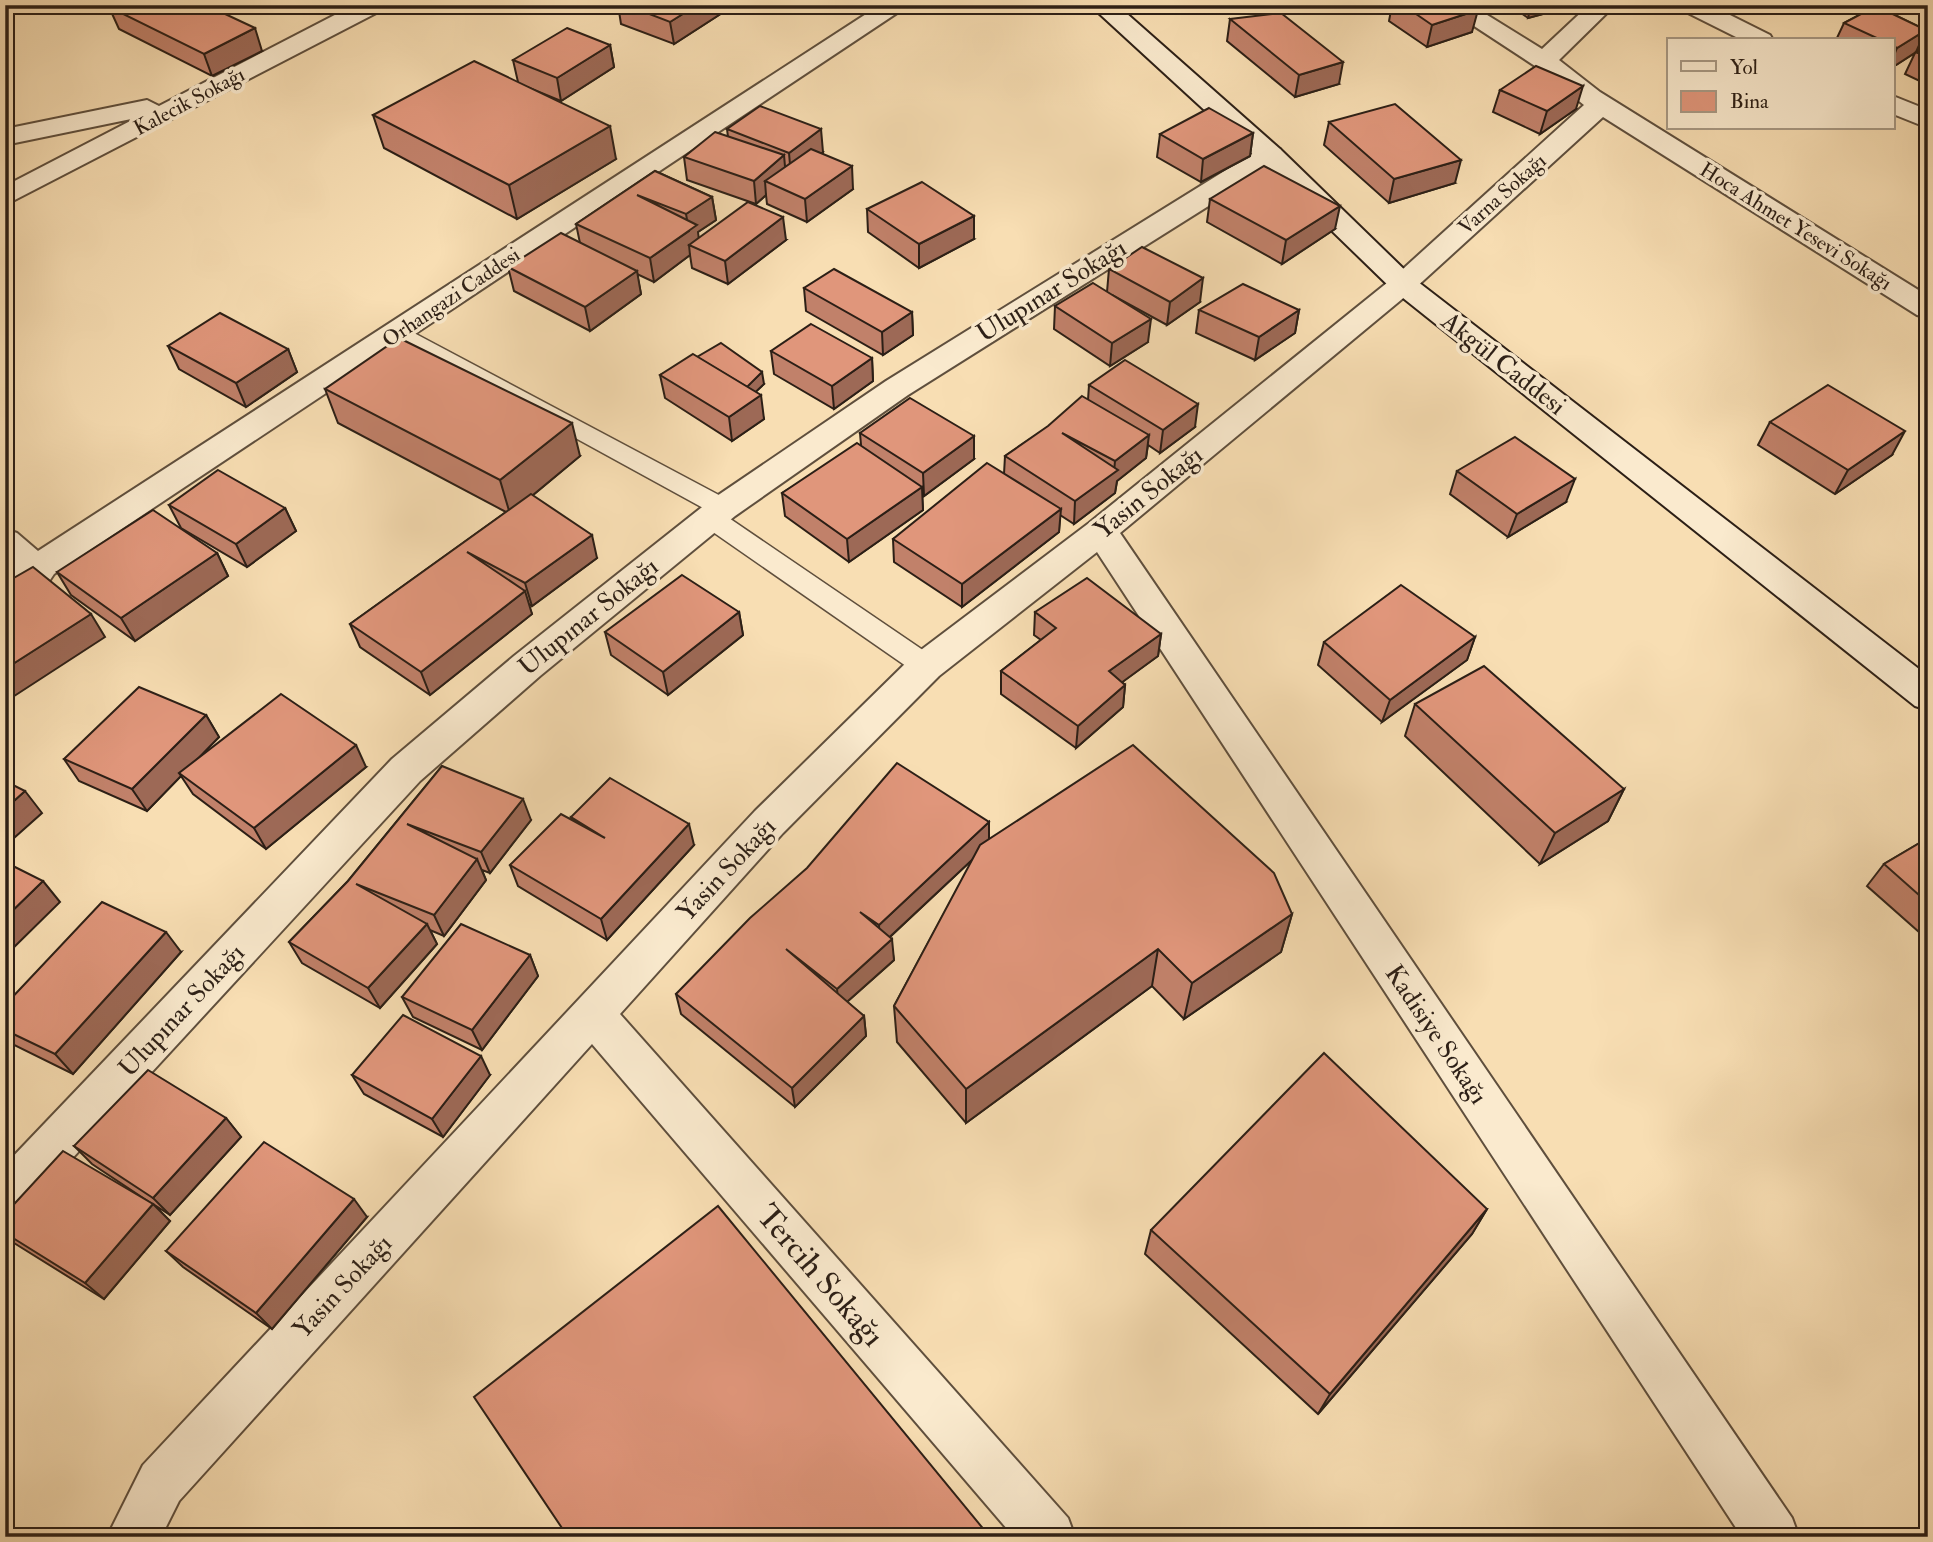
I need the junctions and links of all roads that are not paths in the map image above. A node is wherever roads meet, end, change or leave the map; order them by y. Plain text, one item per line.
1 (373, 5) edge
2 (897, 5) edge
3 (1102, 5) edge
4 (1454, 5) edge
5 (1603, 5) edge
6 (1691, 5) edge
7 (1757, 38) edge
8 (1544, 61) junction
9 (193, 99) junction
10 (1601, 104) junction
11 (1895, 104) edge
12 (1928, 120) edge
13 (5, 137) edge
14 (1270, 155) junction
15 (5, 197) edge
16 (1402, 284) junction
17 (1928, 309) edge
18 (399, 332) junction
19 (716, 512) junction
20 (1101, 531) junction
21 (5, 541) edge
22 (38, 571) junction
23 (5, 589) edge
24 (926, 666) junction
25 (1928, 696) edge
26 (593, 1014) junction
27 (5, 1198) edge
28 (133, 1537) edge
29 (1049, 1537) edge
30 (1773, 1537) edge

1 - 9 street, Kalecik Sokağı
2 - 18 street, Orhangazi Caddesi
3 - 14 street, Akgül Caddesi
4 - 8 street, Hoca Ahmet Yesevi Sokağı
5 - 8 street
6 - 7 street
8 - 10 street, Hoca Ahmet Yesevi Sokağı
9 - 13 street
9 - 15 street, Kalecik Sokağı
10 - 16 street, Varna Sokağı
10 - 17 street, Hoca Ahmet Yesevi Sokağı
11 - 12 street
14 - 16 street, Akgül Caddesi
14 - 19 street, Ulupınar Sokağı
16 - 20 street, Yasin Sokağı
16 - 25 street, Akgül Caddesi
18 - 19 lane
18 - 22 street, Orhangazi Caddesi
19 - 24 lane
19 - 27 street, Ulupınar Sokağı
20 - 24 street, Yasin Sokağı
20 - 30 street, Kadisiye Sokağı
21 - 22 street
22 - 23 street, Orhangazi Caddesi
24 - 26 street, Yasin Sokağı
26 - 28 street, Yasin Sokağı
26 - 29 street, Tercih Sokağı

